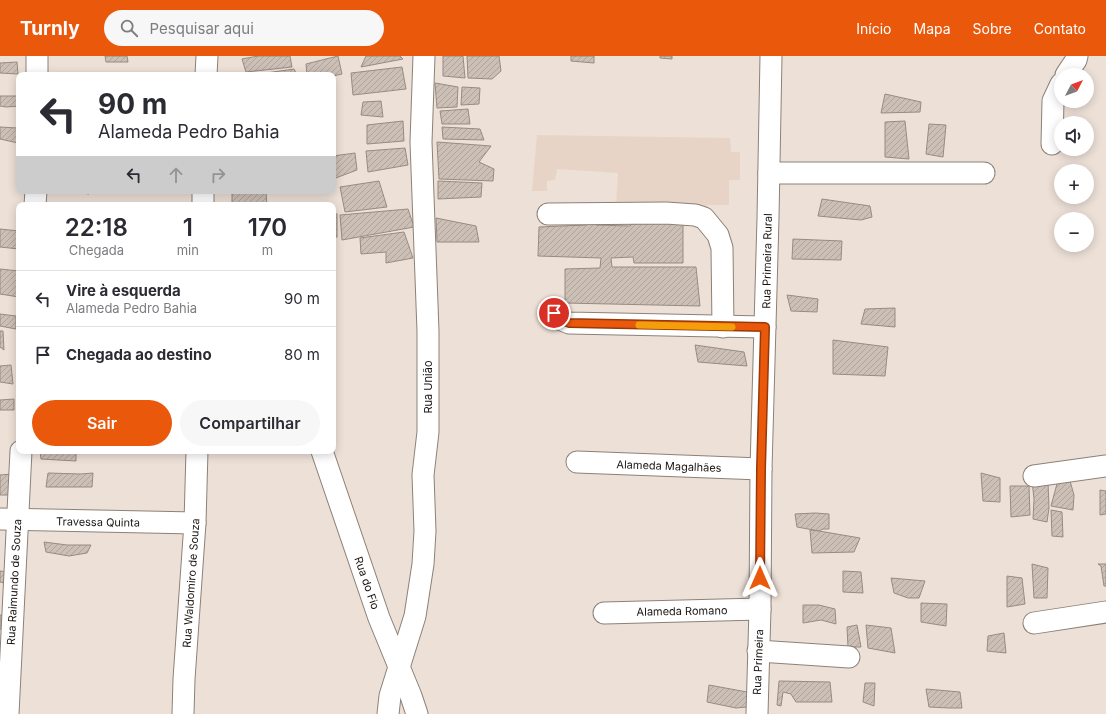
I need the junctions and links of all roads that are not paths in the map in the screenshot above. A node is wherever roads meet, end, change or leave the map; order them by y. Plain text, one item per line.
1 (37, 56) edge
2 (207, 56) edge
3 (424, 56) edge
4 (771, 56) edge
5 (1076, 56) edge
6 (1071, 68) edge
7 (37, 72) edge
8 (206, 72) edge
9 (1054, 100) edge
10 (1052, 144) dead end
11 (984, 173) dead end
12 (768, 174) junction
13 (548, 214) dead end
14 (552, 309) dead end
15 (723, 327) junction
16 (765, 327) junction
17 (20, 454) edge
18 (197, 454) edge
19 (323, 454) edge
20 (577, 462) dead end
21 (1106, 466) edge
22 (761, 469) junction
23 (1034, 476) dead end
24 (8, 520) edge
25 (195, 523) junction
26 (760, 609) junction
27 (1106, 612) edge
28 (604, 613) dead end
29 (1034, 623) dead end
30 (758, 651) junction
31 (849, 657) dead end
32 (399, 668) junction
33 (8, 714) edge
34 (183, 714) edge
35 (388, 714) edge
36 (417, 714) edge
37 (757, 714) edge

1 - 7 street
2 - 8 street
3 - 32 street, Rua União
4 - 12 street, Rua Primeira Rural
5 - 6 street
9 - 10 street
11 - 12 street
12 - 16 street, Rua Primeira Rural
13 - 15 street
14 - 15 street
15 - 16 street
16 - 22 street, Rua Primeira Rural
17 - 24 street, Rua Raimundo de Souza
18 - 25 street, Rua Waldomiro de Souza
19 - 32 street, Rua do Fio
20 - 22 street, Alameda Magalhães
21 - 23 street
22 - 26 street, Rua Primeira Rural
24 - 25 street, Travessa Quinta
24 - 33 street, Rua Raimundo de Souza
25 - 34 street, Rua Waldomiro de Souza
26 - 28 street, Alameda Romano
26 - 30 street, Rua Primeira
27 - 29 street
30 - 31 street
30 - 37 street, Rua Primeira
32 - 35 street, Rua União
32 - 36 street, Rua do Fio

